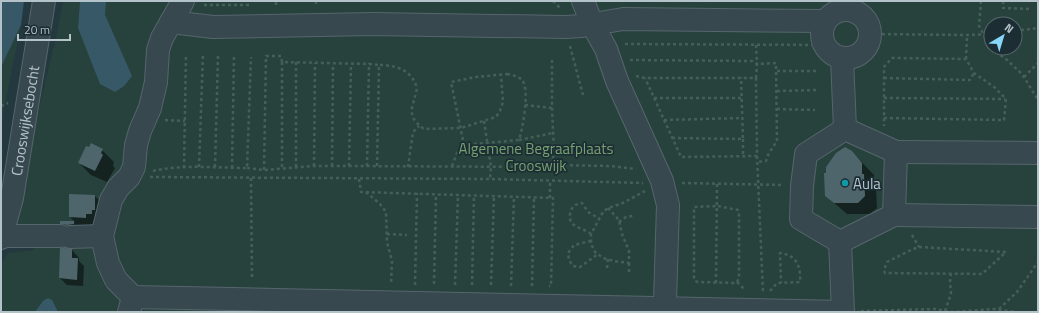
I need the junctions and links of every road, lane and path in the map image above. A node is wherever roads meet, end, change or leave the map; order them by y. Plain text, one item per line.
1 (44, 1) edge
2 (182, 1) edge
3 (276, 1) edge
4 (316, 1) edge
5 (583, 1) edge
6 (981, 1) edge
7 (1003, 1) edge
8 (276, 5) dead end
9 (844, 5) edge
10 (316, 6) dead end
11 (1032, 9) dead end
12 (623, 19) junction
13 (825, 21) junction
14 (171, 22) junction
15 (592, 24) junction
16 (565, 27) junction
17 (1038, 28) edge
18 (1023, 30) edge
19 (983, 32) edge
20 (870, 34) junction
21 (983, 34) edge
22 (967, 35) junction
23 (756, 45) junction
24 (824, 45) junction
25 (186, 54) dead end
26 (203, 54) dead end
27 (218, 55) dead end
28 (234, 56) dead end
29 (1002, 56) edge
30 (251, 57) dead end
31 (842, 58) junction
32 (966, 59) junction
33 (552, 60) dead end
34 (282, 62) junction
35 (296, 62) junction
36 (315, 62) junction
37 (1038, 63) edge
38 (333, 64) junction
39 (351, 64) junction
40 (369, 64) junction
41 (379, 64) junction
42 (757, 64) junction
43 (629, 65) dead end
44 (777, 71) junction
45 (816, 71) dead end
46 (974, 73) junction
47 (501, 75) junction
48 (634, 75) dead end
49 (741, 77) junction
50 (1024, 77) junction
51 (645, 78) junction
52 (756, 78) junction
53 (884, 78) junction
54 (818, 90) dead end
55 (777, 91) junction
56 (583, 95) dead end
57 (654, 98) junction
58 (742, 98) junction
59 (884, 98) junction
60 (1006, 99) junction
61 (1038, 100) edge
62 (525, 104) junction
63 (552, 108) junction
64 (777, 109) junction
65 (814, 110) dead end
66 (742, 118) junction
67 (884, 118) junction
68 (664, 120) junction
69 (484, 122) junction
70 (419, 126) junction
71 (461, 128) junction
72 (845, 129) junction
73 (553, 133) junction
74 (672, 138) junction
75 (742, 139) junction
76 (519, 140) junction
77 (488, 143) junction
78 (464, 144) junction
79 (890, 149) junction
80 (1038, 154) edge
81 (743, 156) junction
82 (757, 156) junction
83 (757, 162) junction
84 (552, 165) junction
85 (314, 166) junction
86 (332, 166) junction
87 (349, 166) junction
88 (367, 166) junction
89 (377, 166) junction
90 (452, 166) junction
91 (199, 167) junction
92 (296, 167) junction
93 (408, 167) junction
94 (491, 167) junction
95 (184, 168) junction
96 (215, 168) junction
97 (232, 168) junction
98 (247, 168) junction
99 (282, 169) junction
100 (264, 170) junction
101 (129, 177) junction
102 (252, 178) junction
103 (359, 179) junction
104 (490, 179) junction
105 (654, 180) junction
106 (550, 181) junction
107 (717, 183) junction
108 (758, 184) junction
109 (802, 186) junction
110 (366, 192) junction
111 (417, 193) junction
112 (436, 194) junction
113 (458, 195) junction
114 (474, 195) junction
115 (494, 196) junction
116 (514, 197) junction
117 (534, 197) junction
118 (550, 198) junction
119 (718, 206) junction
120 (608, 208) junction
121 (894, 215) junction
122 (633, 216) dead end
123 (1038, 217) edge
124 (600, 219) junction
125 (619, 222) junction
126 (387, 234) junction
127 (591, 234) junction
128 (407, 235) dead end
129 (102, 236) junction
130 (1, 237) edge
131 (591, 241) junction
132 (840, 242) junction
133 (598, 254) junction
134 (608, 259) junction
135 (1038, 262) edge
136 (629, 263) junction
137 (607, 268) dead end
138 (629, 272) dead end
139 (951, 274) junction
140 (716, 283) junction
141 (781, 283) junction
142 (434, 286) dead end
143 (448, 286) dead end
144 (455, 286) junction
145 (461, 286) dead end
146 (466, 286) dead end
147 (472, 286) junction
148 (478, 286) dead end
149 (485, 286) dead end
150 (491, 286) junction
151 (498, 286) dead end
152 (504, 286) dead end
153 (511, 286) junction
154 (518, 286) dead end
155 (525, 286) dead end
156 (532, 286) junction
157 (538, 286) dead end
158 (545, 286) dead end
159 (409, 287) dead end
160 (252, 299) junction
161 (378, 302) junction
162 (131, 304) edge
163 (763, 304) junction
164 (662, 310) edge
165 (998, 310) junction
166 (928, 311) edge
167 (945, 311) junction
168 (843, 312) edge
169 (880, 312) edge
170 (969, 312) edge
171 (1015, 312) edge

1 - 130 street, Crooswijksebocht
2 - 14 street
3 - 8 path
4 - 10 path
5 - 15 street
6 - 19 path
7 - 11 path
9 - 13 street
9 - 20 street
12 - 13 street
12 - 15 street
12 - 23 path
13 - 24 street
14 - 16 street
14 - 101 street
15 - 16 street
15 - 105 street
16 - 56 path
17 - 18 path
20 - 22 path
20 - 31 street
21 - 22 path
22 - 32 path
23 - 24 path
23 - 42 path
24 - 31 street
25 - 95 path
26 - 91 path
27 - 96 path
28 - 97 path
29 - 50 path
30 - 98 path
31 - 72 street
32 - 46 path
32 - 53 path
33 - 63 path
34 - 35 path
34 - 99 path
34 - 100 path
35 - 36 path
35 - 92 path
36 - 38 path
36 - 85 path
37 - 50 path
38 - 39 path
38 - 86 path
39 - 40 path
39 - 87 path
40 - 41 path
40 - 88 path
41 - 70 path
41 - 89 path
42 - 43 path
42 - 44 path
42 - 52 path
44 - 45 path
44 - 55 path
46 - 53 path
46 - 60 path
47 - 62 path
47 - 69 path
47 - 71 path
48 - 51 path
49 - 51 path
49 - 52 path
49 - 58 path
50 - 61 path
51 - 57 path
52 - 82 path
53 - 59 path
54 - 55 path
55 - 64 path
57 - 58 path
57 - 68 path
58 - 66 path
59 - 60 path
59 - 67 path
60 - 67 path
62 - 63 path
62 - 76 path
63 - 73 path
64 - 65 path
64 - 83 path
66 - 68 path
66 - 75 path
67 - 79 path
68 - 74 path
69 - 71 path
69 - 77 path
70 - 71 path
70 - 93 path
71 - 78 path
72 - 79 street
72 - 109 street
73 - 76 path
73 - 84 path
74 - 75 path
74 - 81 path
75 - 81 path
76 - 77 path
77 - 78 path
77 - 94 path
78 - 90 path
79 - 80 street
79 - 121 street
81 - 82 path
82 - 83 path
83 - 108 path
84 - 94 path
84 - 105 path
85 - 86 path
85 - 92 path
86 - 87 path
87 - 88 path
88 - 89 path
89 - 93 path
90 - 93 path
90 - 94 path
91 - 95 path
91 - 96 path
92 - 99 path
94 - 104 path
95 - 101 path
96 - 97 path
97 - 98 path
98 - 100 path
99 - 100 path
101 - 102 path
101 - 129 street
102 - 103 path
102 - 160 path
103 - 104 path
103 - 110 path
104 - 106 path
105 - 106 path
105 - 107 path
105 - 120 path
105 - 164 street
106 - 118 path
107 - 108 path
107 - 119 path
108 - 109 path
108 - 163 path
109 - 132 street
110 - 111 path
110 - 126 path
111 - 112 path
111 - 159 path
112 - 113 path
112 - 142 path
113 - 114 path
113 - 144 path
114 - 115 path
114 - 147 path
115 - 116 path
115 - 150 path
116 - 117 path
116 - 153 path
117 - 118 path
117 - 156 path
118 - 158 path
119 - 140 path
119 - 140 path
119 - 140 path
120 - 124 path
120 - 125 path
121 - 123 street
121 - 132 street
122 - 125 path
124 - 127 path
124 - 127 path
125 - 136 path
126 - 128 path
126 - 161 path
127 - 131 path
129 - 130 street
129 - 162 street
131 - 133 path
131 - 133 path
132 - 168 street
133 - 134 path
134 - 136 path
134 - 137 path
135 - 165 path
136 - 138 path
139 - 139 path
139 - 167 path
141 - 141 path
141 - 163 path
143 - 144 path
144 - 145 path
146 - 147 path
147 - 148 path
149 - 150 path
150 - 151 path
152 - 153 path
153 - 154 path
155 - 156 path
156 - 157 path
160 - 161 street
160 - 162 street
161 - 164 street
163 - 164 street
163 - 168 street
165 - 170 path
165 - 171 path
166 - 167 path
166 - 169 path
167 - 170 path
168 - 169 path

